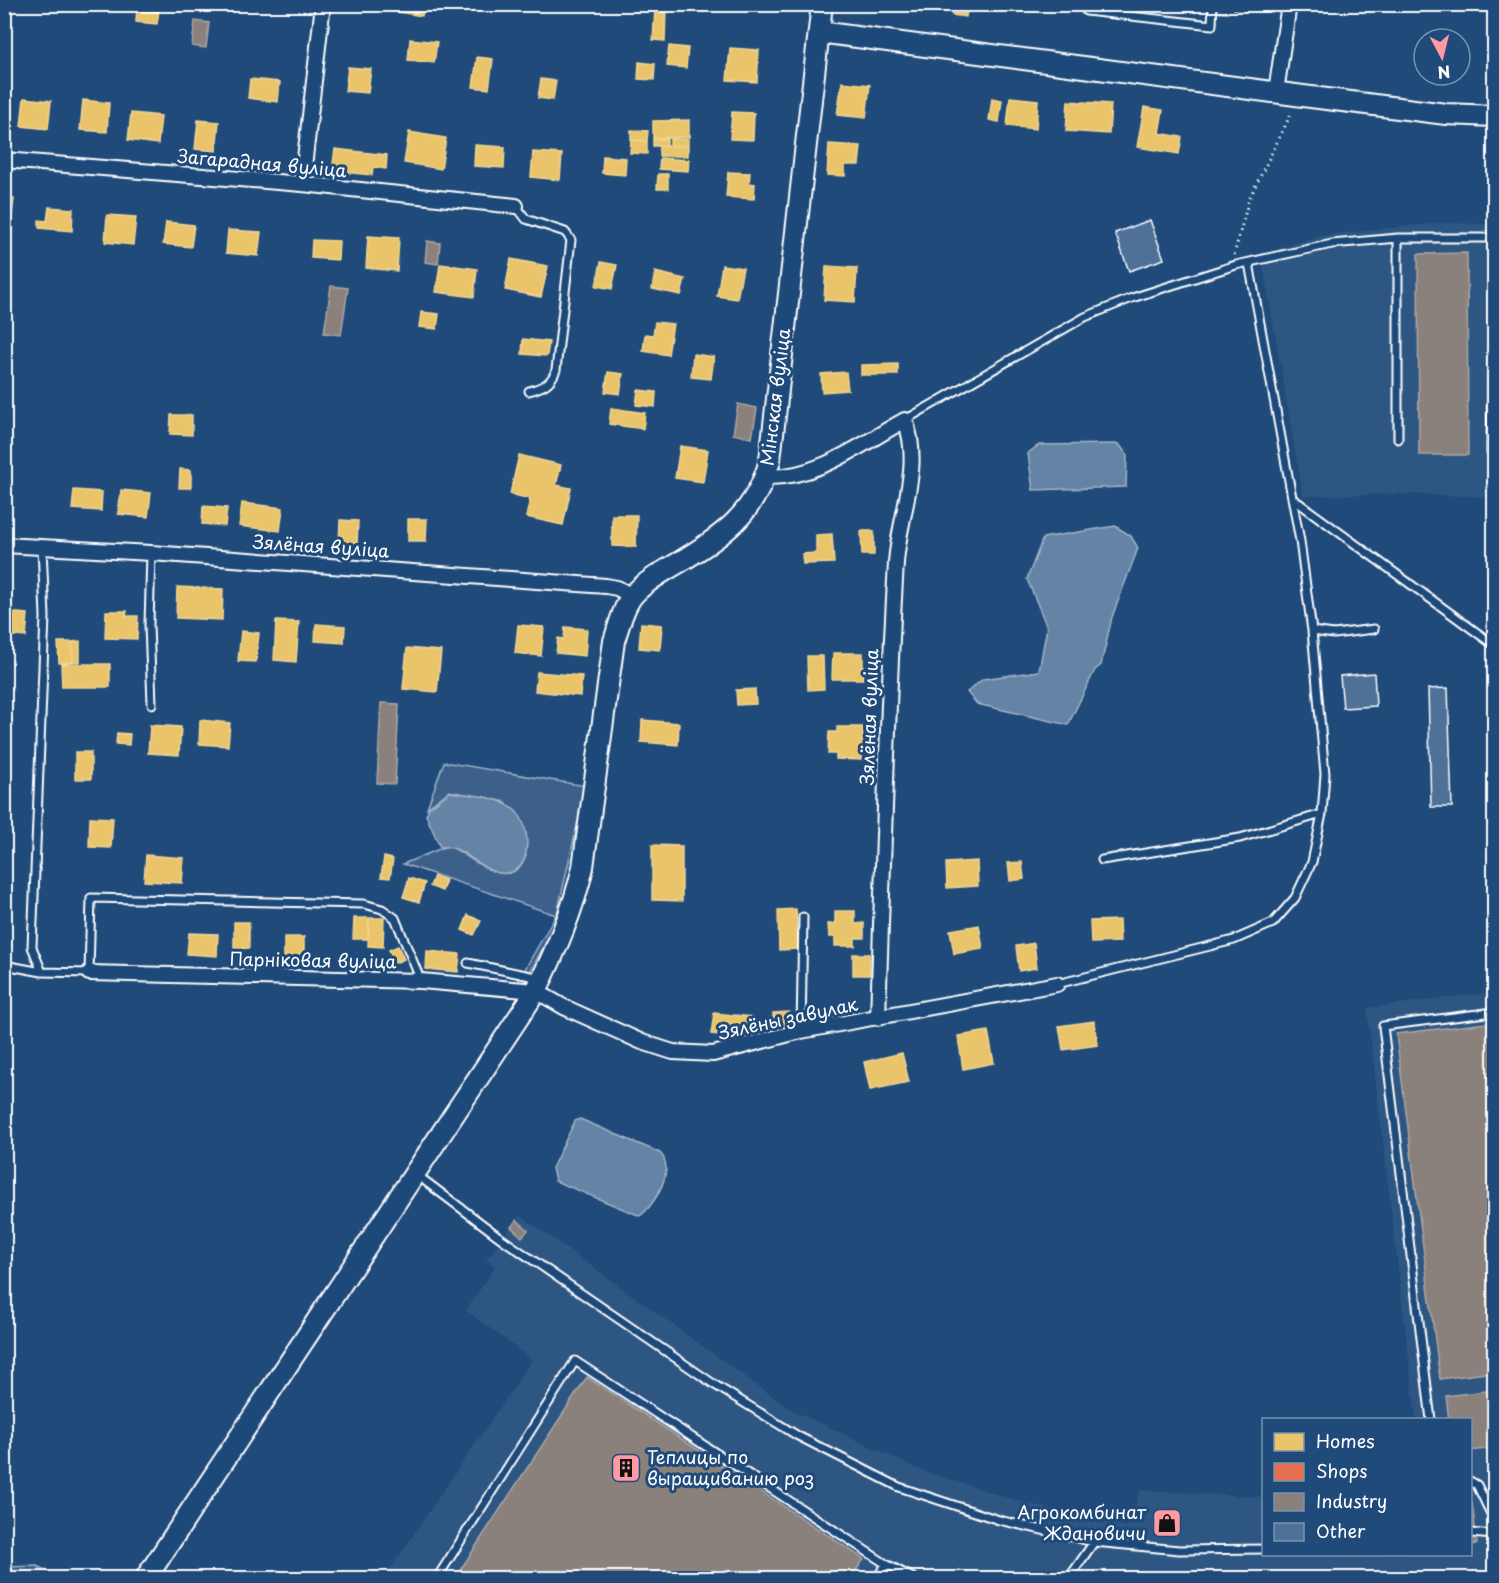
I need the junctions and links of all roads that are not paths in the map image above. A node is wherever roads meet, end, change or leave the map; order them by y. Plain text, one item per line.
1 (322, 4) edge
2 (822, 4) edge
3 (1087, 4) edge
4 (1213, 4) edge
5 (1289, 4) edge
6 (819, 32) junction
7 (1276, 92) junction
8 (1494, 117) edge
9 (4, 160) edge
10 (302, 184) junction
11 (516, 206) joint
12 (1398, 238) junction
13 (1249, 263) junction
14 (529, 391) dead end
15 (905, 420) junction
16 (1398, 439) dead end
17 (1491, 452) dead end
18 (766, 477) junction
19 (1292, 498) junction
20 (4, 545) edge
21 (42, 547) junction
22 (151, 553) junction
23 (632, 596) junction
24 (1374, 629) dead end
25 (1312, 631) junction
26 (1494, 645) edge
27 (152, 704) dead end
28 (1322, 814) junction
29 (1102, 860) dead end
30 (803, 917) dead end
31 (468, 963) dead end
32 (4, 965) edge
33 (42, 972) junction
34 (89, 974) junction
35 (542, 979) junction
36 (421, 981) junction
37 (1057, 984) joint
38 (1494, 1012) edge
39 (878, 1018) junction
40 (801, 1031) junction
41 (415, 1174) junction
42 (1431, 1418) edge
43 (1472, 1481) edge
44 (1494, 1520) edge
45 (1472, 1533) edge
46 (1494, 1534) edge
47 (1094, 1542) junction
48 (1262, 1549) edge
49 (886, 1564) junction
50 (146, 1578) edge
51 (436, 1578) edge
52 (877, 1578) edge
53 (914, 1578) edge
54 (1069, 1578) edge

1 - 10 street
2 - 6 street, Мінская вуліца
3 - 4 lane
5 - 7 street
6 - 7 street
6 - 18 street, Мінская вуліца
7 - 8 street
9 - 10 street, Загарадная вуліца
10 - 11 street, Загарадная вуліца
11 - 14 lane
12 - 13 lane
12 - 16 lane
12 - 17 lane
13 - 15 lane
13 - 19 lane
15 - 18 street
15 - 39 street, Зялёная вуліца
18 - 23 street, Мінская вуліца
19 - 25 lane
19 - 26 lane
20 - 21 street, Зялёная вуліца
21 - 22 street, Зялёная вуліца
21 - 33 lane
22 - 23 street, Зялёная вуліца
22 - 27 lane
23 - 35 street, Мінская вуліца
24 - 25 lane
25 - 28 lane
28 - 29 lane
28 - 37 lane
30 - 40 lane
31 - 35 lane
32 - 33 lane
33 - 34 lane
34 - 36 street, Парніковая вуліца
34 - 36 lane
35 - 36 street, Парніковая вуліца
35 - 40 street, Зялёны завулак
35 - 41 street, Мінская вуліца
37 - 39 street, Зялёны завулак
38 - 42 lane
39 - 40 street, Зялёны завулак
41 - 47 lane
41 - 50 street, Мінская вуліца
43 - 44 lane
45 - 46 lane
47 - 48 lane
47 - 54 lane
49 - 51 lane
49 - 52 lane
49 - 53 lane

